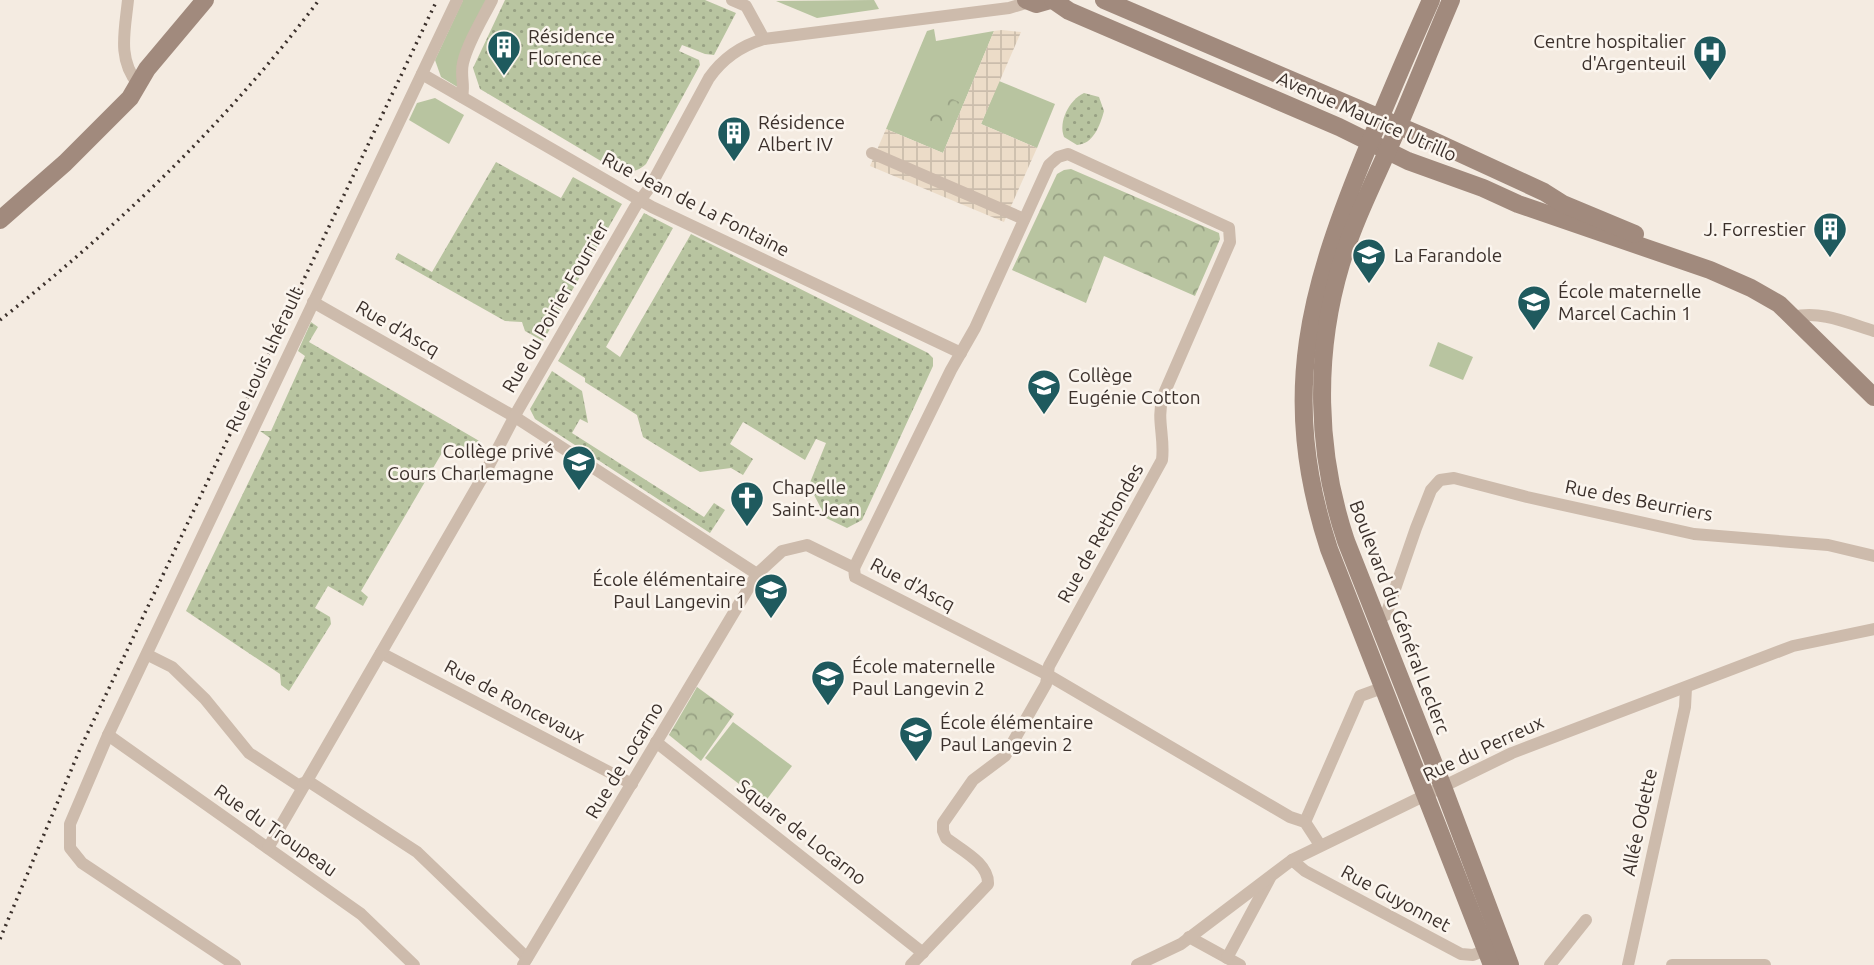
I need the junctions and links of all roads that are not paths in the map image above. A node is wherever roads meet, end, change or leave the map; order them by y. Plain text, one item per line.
1 (128, 0) edge
2 (205, 0) edge
3 (457, 0) edge
4 (492, 0) edge
5 (732, 0) edge
6 (1052, 0) edge
7 (1104, 0) edge
8 (1431, 0) edge
9 (1451, 0) edge
10 (1027, 1) edge
11 (764, 39) junction
12 (422, 74) junction
13 (138, 84) junction
14 (461, 97) junction
15 (1380, 119) junction
16 (1399, 126) junction
17 (1370, 143) junction
18 (1388, 152) junction
19 (872, 153) dead end
20 (641, 201) junction
21 (1024, 219) junction
22 (0, 220) edge
23 (1710, 270) junction
24 (313, 302) junction
25 (1793, 317) junction
26 (1874, 331) edge
27 (961, 353) junction
28 (1874, 397) edge
29 (515, 417) junction
30 (1874, 556) edge
31 (853, 568) junction
32 (757, 574) junction
33 (1376, 620) junction
34 (1874, 629) edge
35 (381, 653) junction
36 (148, 655) junction
37 (1048, 675) junction
38 (1382, 688) junction
39 (1686, 688) junction
40 (108, 735) junction
41 (656, 742) junction
42 (306, 782) junction
43 (632, 784) junction
44 (1443, 787) junction
45 (1425, 796) junction
46 (1305, 822) junction
47 (1320, 845) junction
48 (268, 848) junction
49 (1292, 860) junction
50 (1271, 876) junction
51 (1586, 920) dead end
52 (1189, 937) junction
53 (923, 953) junction
54 (1227, 958) junction
55 (1489, 958) edge
56 (525, 962) edge
57 (235, 965) edge
58 (414, 965) edge
59 (911, 965) edge
60 (1137, 965) edge
61 (1240, 965) edge
62 (1510, 965) edge
63 (1550, 965) edge
64 (1628, 965) edge
65 (1672, 965) edge
66 (1765, 965) edge

1 - 13 street
2 - 13 street
3 - 12 street, Rue Louis Lhérault
4 - 14 street
5 - 11 street
6 - 10 street
6 - 17 street, Avenue Maurice Utrillo
7 - 15 street, Avenue Maurice Utrillo
8 - 15 street, Boulevard du Général Leclerc
9 - 16 street, Boulevard du Général Leclerc
10 - 11 street, Rue du Poirier Fourrier
11 - 20 street, Rue du Poirier Fourrier
12 - 14 street, Rue Jean de La Fontaine
12 - 24 street, Rue Louis Lhérault
13 - 22 street
14 - 20 street, Rue Jean de La Fontaine
15 - 16 street, Avenue Maurice Utrillo
15 - 17 street, Boulevard du Général Leclerc
16 - 18 street, Boulevard du Général Leclerc
16 - 23 street, Avenue Maurice Utrillo
17 - 18 street, Avenue Maurice Utrillo
17 - 38 street, Boulevard du Général Leclerc
18 - 23 street, Avenue Maurice Utrillo
18 - 33 street, Boulevard du Général Leclerc
19 - 21 street
20 - 27 street, Rue Jean de La Fontaine
20 - 29 street, Rue du Poirier Fourrier
21 - 27 street, Rue de Rethondes
21 - 37 street, Rue de Rethondes
23 - 25 street, Avenue Maurice Utrillo
24 - 29 street, Rue d'Ascq
24 - 36 street, Rue Louis Lhérault
25 - 26 street
25 - 28 street, Avenue Maurice Utrillo
27 - 31 street, Rue de Rethondes
29 - 32 street, Rue d'Ascq
29 - 35 street, Rue du Poirier Fourrier
30 - 33 street, Rue des Beurriers
31 - 32 street, Rue d'Ascq
31 - 37 street, Rue d'Ascq
32 - 41 street, Rue de Locarno
33 - 44 street, Boulevard du Général Leclerc
34 - 39 street, Rue du Perreux
35 - 42 street, Rue du Poirier Fourrier
35 - 43 street, Rue de Roncevaux
36 - 40 street, Rue Louis Lhérault
36 - 42 street
37 - 46 street, Rue d'Ascq
37 - 53 street, Rue de Rethondes
38 - 45 street, Boulevard du Général Leclerc
38 - 46 street
39 - 44 street, Rue du Perreux
39 - 64 street, Allée Odette
40 - 48 street, Rue du Troupeau
40 - 57 street, Rue Louis Lhérault
41 - 43 street, Rue de Locarno
41 - 53 street, Square de Locarno
42 - 48 street, Rue du Poirier Fourrier
42 - 56 street
43 - 56 street, Rue de Locarno
44 - 45 street, Rue du Perreux
44 - 62 street, Boulevard du Général Leclerc
45 - 47 street, Rue du Perreux
45 - 55 street, Boulevard du Général Leclerc
46 - 47 street
47 - 49 street, Rue du Perreux
48 - 58 street, Rue du Troupeau
49 - 50 street, Rue du Perreux
49 - 55 street, Rue Guyonnet
50 - 52 street, Rue du Perreux
50 - 54 street
51 - 63 street
52 - 54 street
52 - 60 street, Rue du Perreux
53 - 59 street, Rue de Rethondes
54 - 61 street
65 - 66 street

